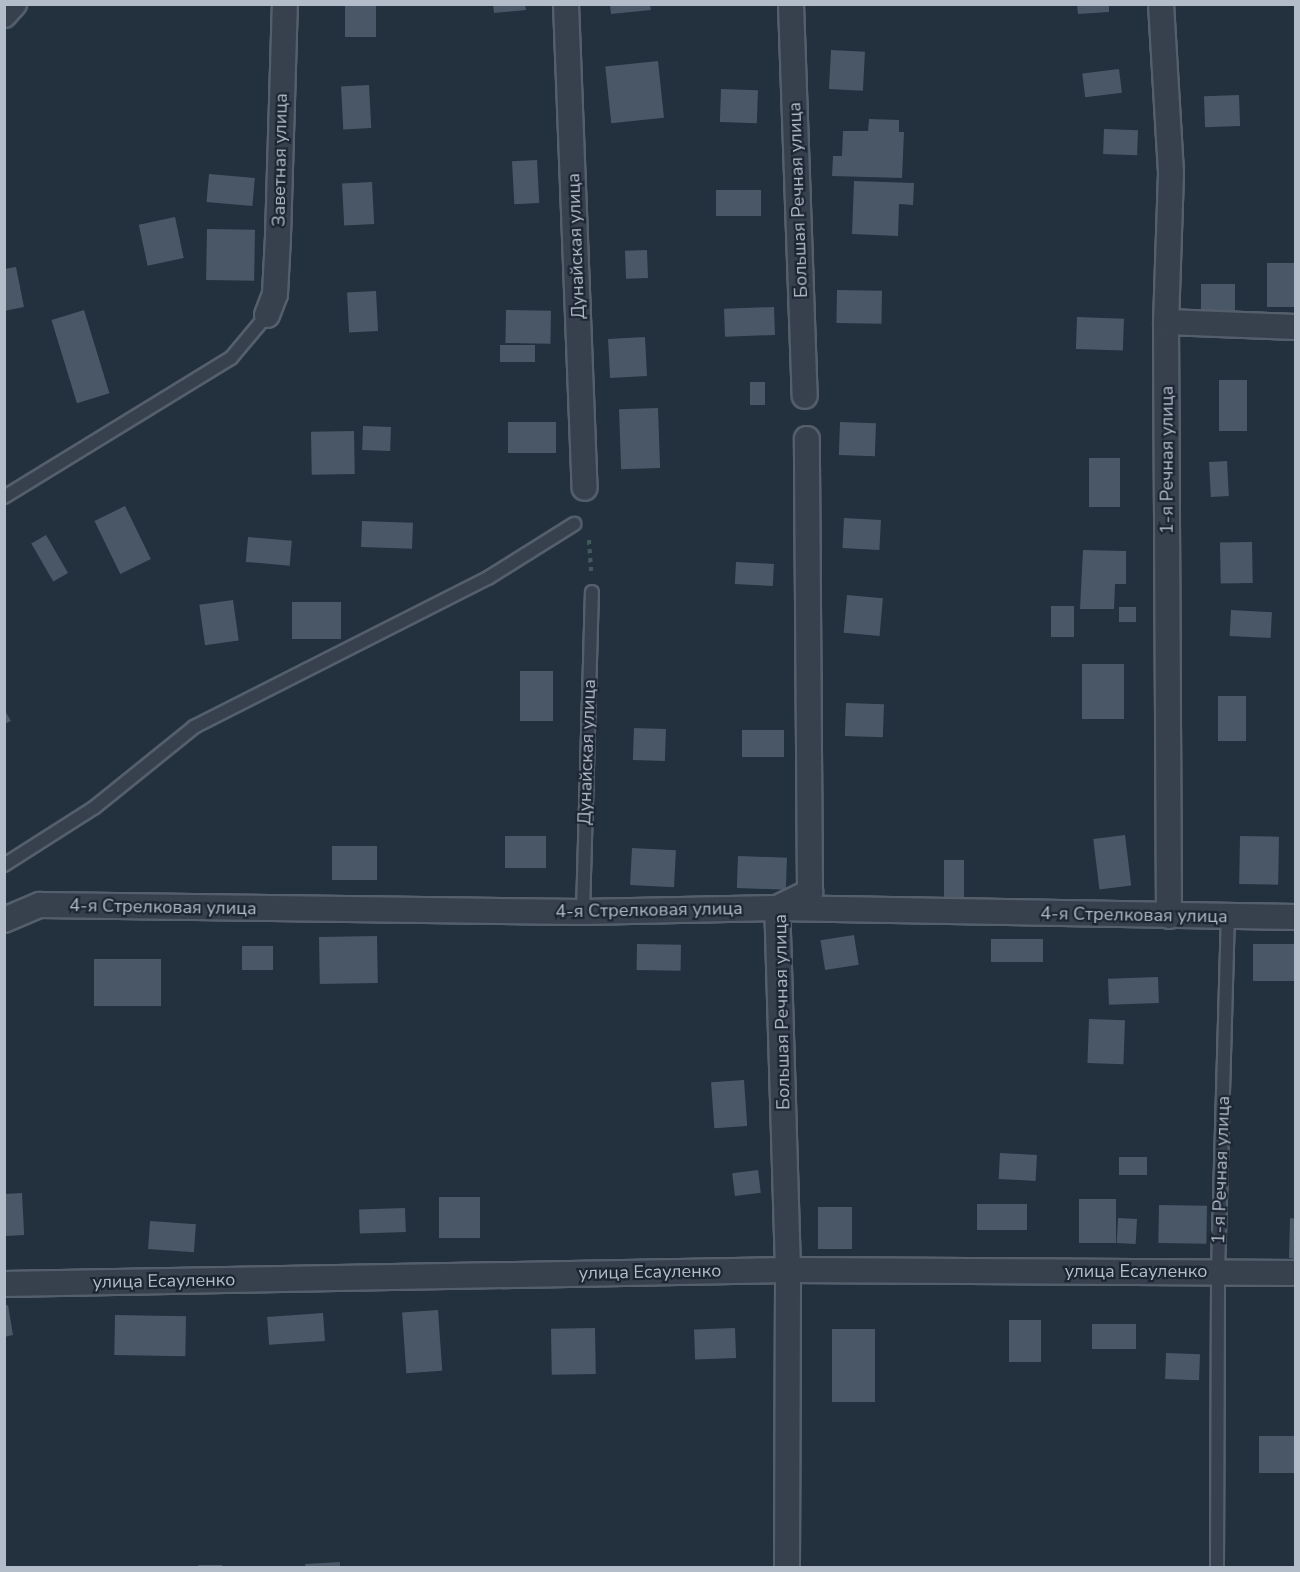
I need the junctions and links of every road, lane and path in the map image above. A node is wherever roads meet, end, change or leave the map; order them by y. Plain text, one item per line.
1 (14, 4) edge
2 (285, 4) edge
3 (566, 4) edge
4 (791, 4) edge
5 (1161, 4) edge
6 (4, 15) edge
7 (267, 315) joint
8 (1166, 322) junction
9 (1296, 327) edge
10 (806, 396) dead end
11 (807, 439) dead end
12 (585, 488) dead end
13 (4, 498) edge
14 (574, 524) dead end
15 (592, 592) dead end
16 (4, 865) edge
17 (777, 908) junction
18 (583, 912) junction
19 (1169, 916) junction
20 (1228, 916) junction
21 (1296, 917) edge
22 (4, 920) edge
23 (788, 1270) junction
24 (1218, 1271) junction
25 (1296, 1273) edge
26 (4, 1284) edge
27 (787, 1568) edge
28 (1217, 1568) edge

1 - 6 street
2 - 7 street, Заветная улица
3 - 12 street, Дунайская улица
4 - 10 street, Большая Речная улица
5 - 8 street, 1-я Речная улица
7 - 13 lane
8 - 9 street
8 - 19 street, 1-я Речная улица
11 - 17 street, Большая Речная улица
14 - 16 lane
15 - 18 lane, Дунайская улица
17 - 18 street, 4-я Стрелковая улица
17 - 19 street, 4-я Стрелковая улица
17 - 23 street, Большая Речная улица
18 - 22 street, 4-я Стрелковая улица
19 - 20 street, 4-я Стрелковая улица
20 - 21 street, 4-я Стрелковая улица
20 - 24 lane, 1-я Речная улица
23 - 24 street, улица Есауленко
23 - 26 street, улица Есауленко
23 - 27 street, Большая Речная улица
24 - 25 street, улица Есауленко
24 - 28 lane, 1-я Речная улица

